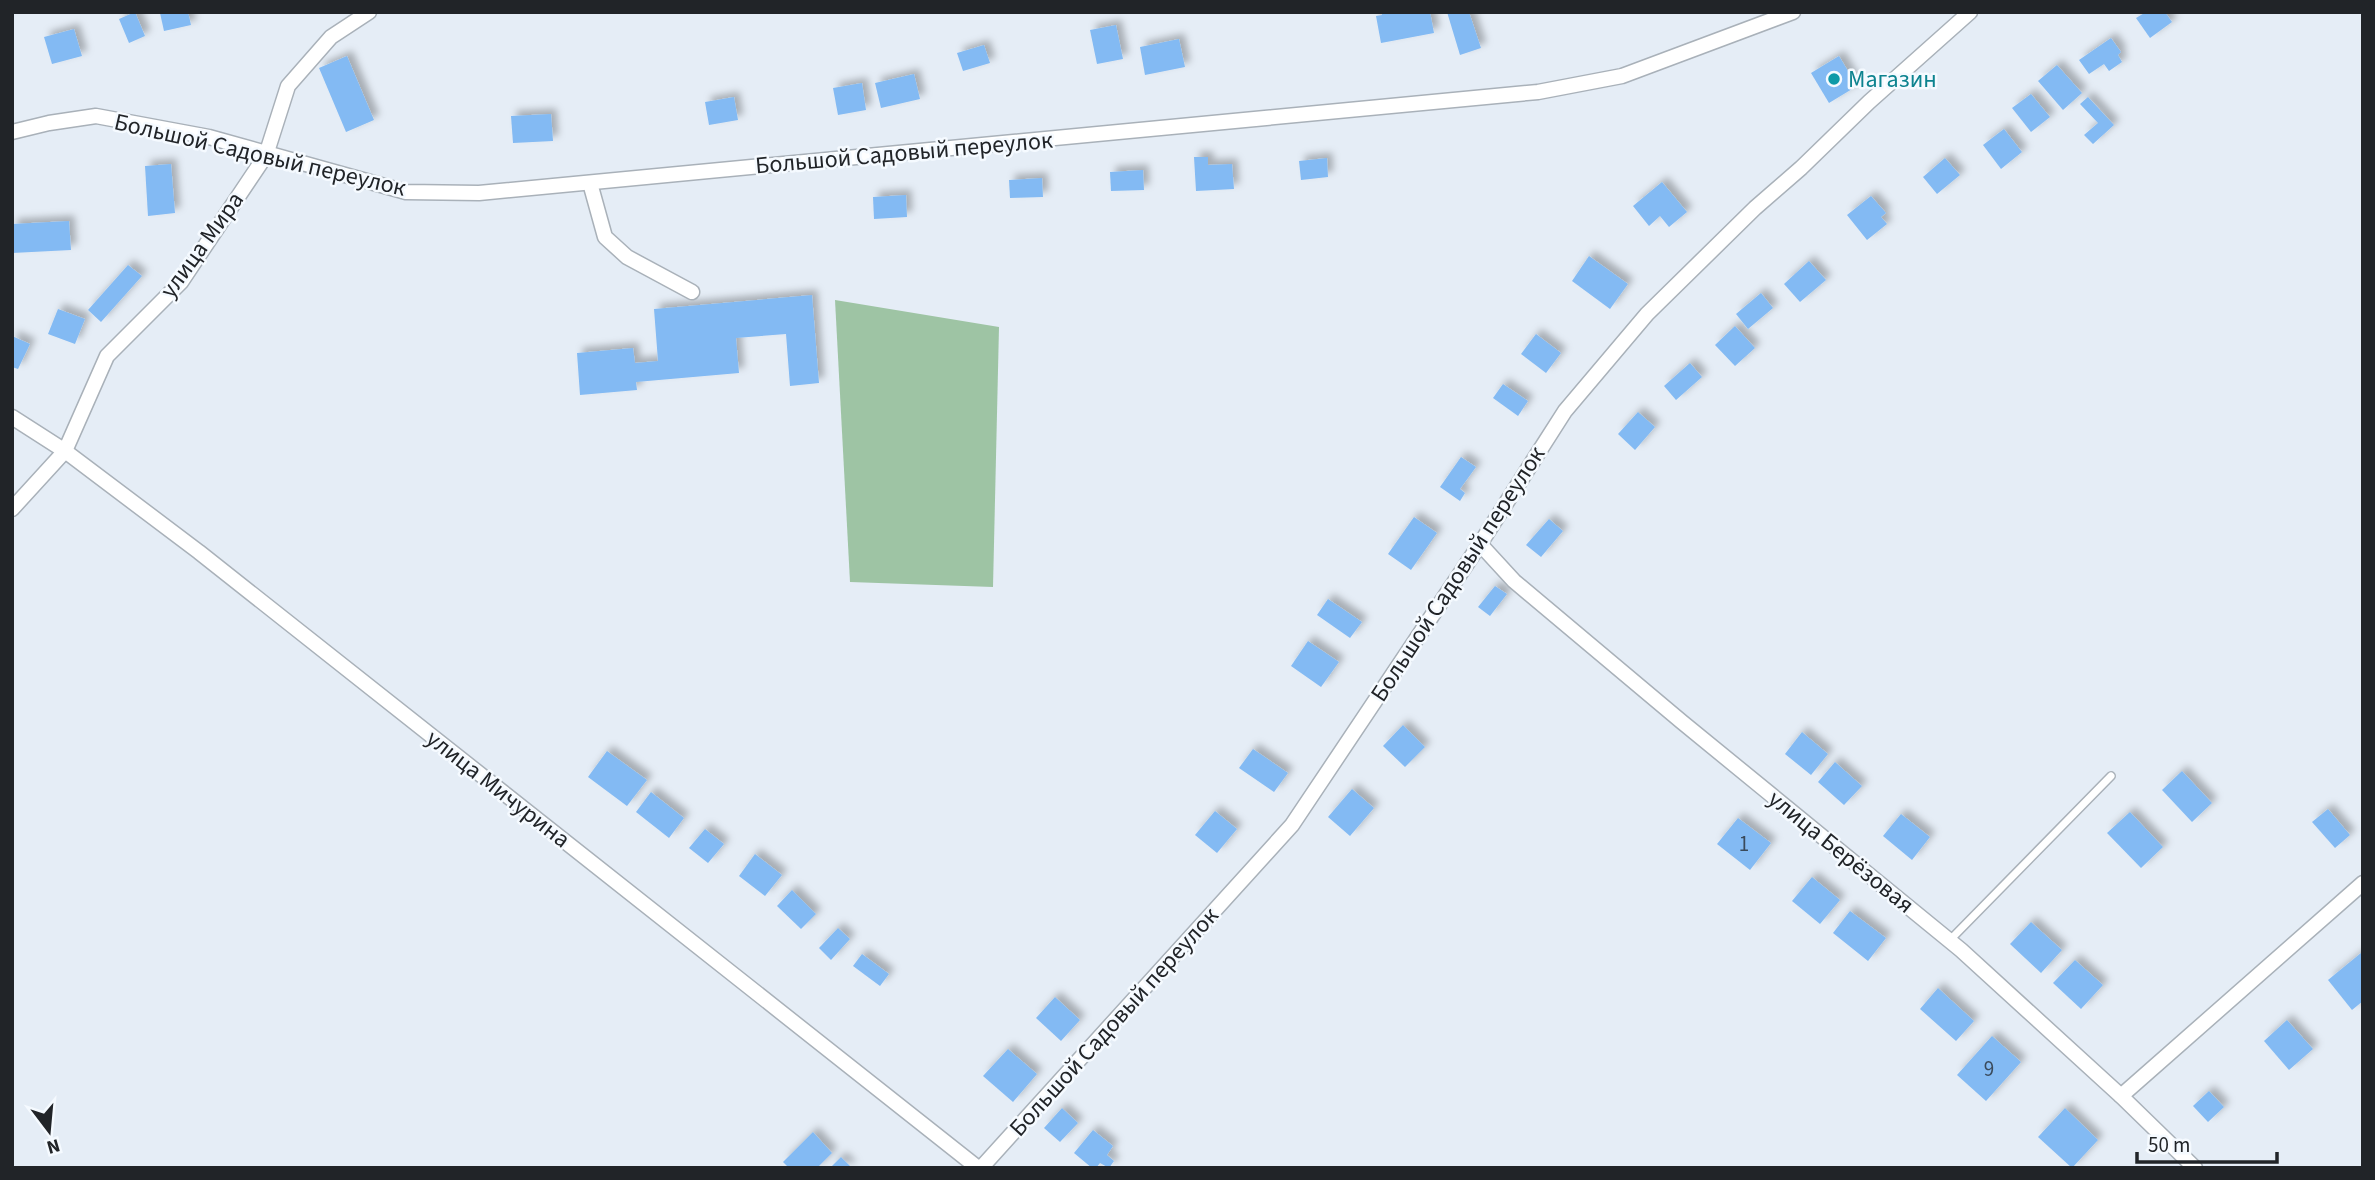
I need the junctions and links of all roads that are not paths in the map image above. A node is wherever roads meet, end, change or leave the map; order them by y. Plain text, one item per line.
1 (369, 12) edge
2 (1793, 12) edge
3 (1970, 12) edge
4 (12, 132) edge
5 (267, 155) junction
6 (590, 183) junction
7 (692, 292) dead end
8 (12, 417) edge
9 (65, 451) junction
10 (12, 509) edge
11 (1480, 544) junction
12 (2111, 776) dead end
13 (2363, 883) edge
14 (1950, 941) junction
15 (2122, 1096) junction
16 (980, 1168) edge
17 (2195, 1168) edge

1 - 5 street, улица Мира
2 - 6 street, Большой Садовый переулок
3 - 11 street, Большой Садовый переулок
4 - 5 street, Большой Садовый переулок
5 - 6 street, Большой Садовый переулок
5 - 9 street, улица Мира
6 - 7 street
8 - 9 street, улица Мичурина
9 - 10 street, улица Мира
9 - 16 street, улица Мичурина
11 - 14 street, улица Берёзовая
11 - 16 street, Большой Садовый переулок
12 - 14 lane
13 - 15 street
14 - 15 street, улица Берёзовая
15 - 17 street, улица Берёзовая

